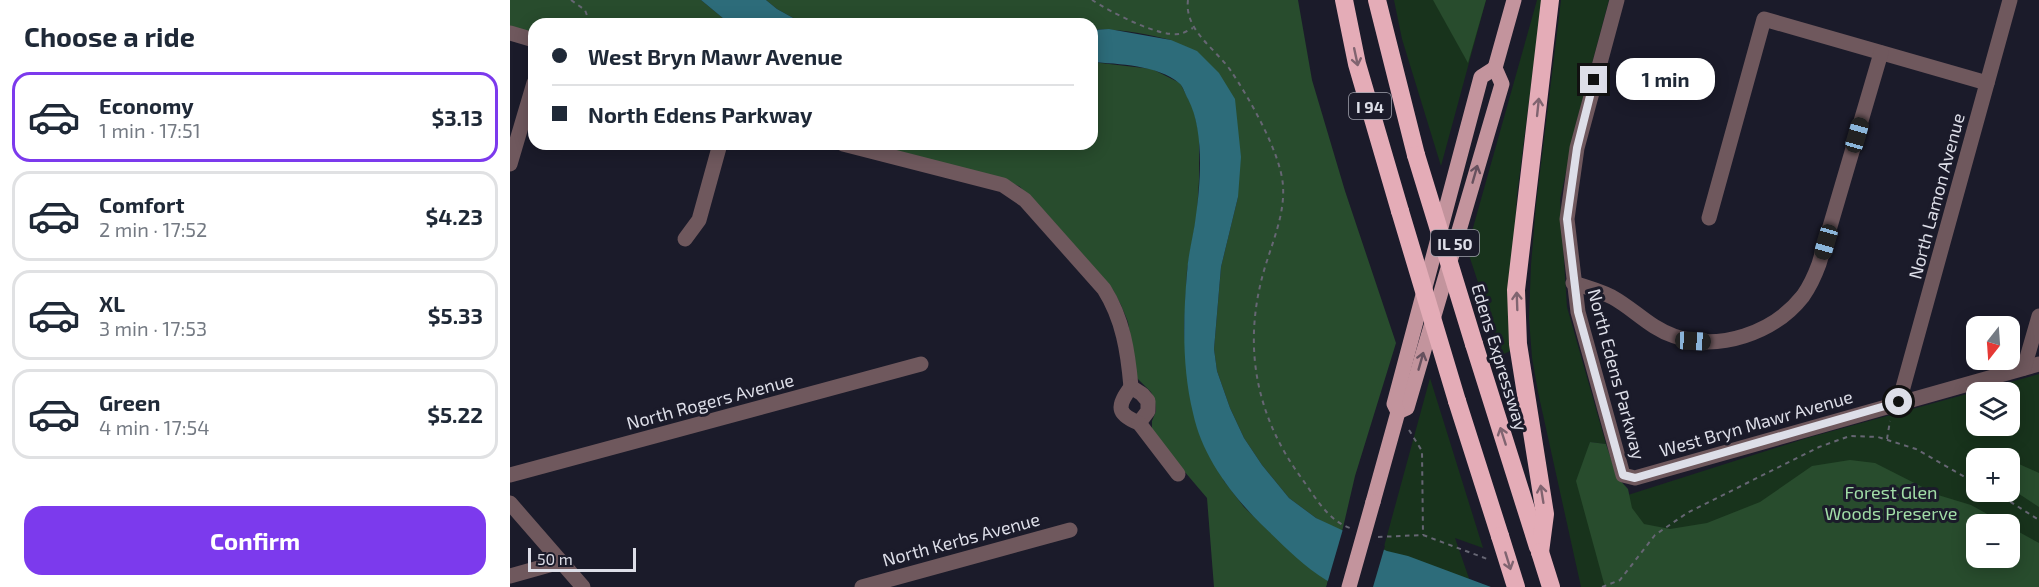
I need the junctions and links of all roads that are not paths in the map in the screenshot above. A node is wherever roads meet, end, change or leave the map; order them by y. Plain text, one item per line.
1 (1344, 0) edge
2 (1377, 0) edge
3 (1514, 0) edge
4 (1550, 0) edge
5 (1617, 0) edge
6 (2010, 0) edge
7 (510, 33) edge
8 (528, 38) edge
9 (1881, 53) junction
10 (1495, 68) junction
11 (1987, 83) junction
12 (528, 99) edge
13 (513, 140) edge
14 (718, 150) edge
15 (866, 150) edge
16 (510, 164) edge
17 (1709, 218) dead end
18 (685, 239) dead end
19 (1573, 283) junction
20 (2039, 316) edge
21 (921, 364) dead end
22 (2031, 366) edge
23 (1131, 387) junction
24 (1899, 402) junction
25 (1398, 412) junction
26 (1139, 423) junction
27 (1179, 474) dead end
28 (510, 475) edge
29 (1623, 475) joint
30 (510, 503) edge
31 (1070, 530) dead end
32 (1540, 552) junction
33 (560, 562) junction
34 (510, 576) edge
35 (583, 587) edge
36 (862, 587) edge
37 (1349, 587) edge
38 (1516, 587) edge
39 (1551, 587) edge

1 -> 38 highway, I 94, bridge
32 -> 2 highway, Edens Expressway / I 94, bridge
3 - 10 main road, IL 50
32 -> 4 highway
5 - 19 street, North Edens Parkway
6 - 11 street, North Lamon Avenue
7 - 8 street
9 - 11 street
9 - 17 street
9 - 19 street
10 - 25 main road, IL 50
25 -> 10 main road, IL 50
11 - 24 street, North Lamon Avenue
12 - 13 street
13 - 16 street
14 - 18 street
15 - 23 street
19 - 29 street, North Edens Parkway
20 - 22 street
21 - 28 street, North Rogers Avenue
22 - 24 street, West Bryn Mawr Avenue
23 - 26 street
23 - 26 street
24 - 29 street, West Bryn Mawr Avenue
25 - 37 main road, IL 50, bridge
26 - 27 street
30 - 33 street
31 - 36 street, North Kerbs Avenue
32 - 39 highway, Edens Expressway / I 94, bridge
33 - 34 street
33 - 35 street

